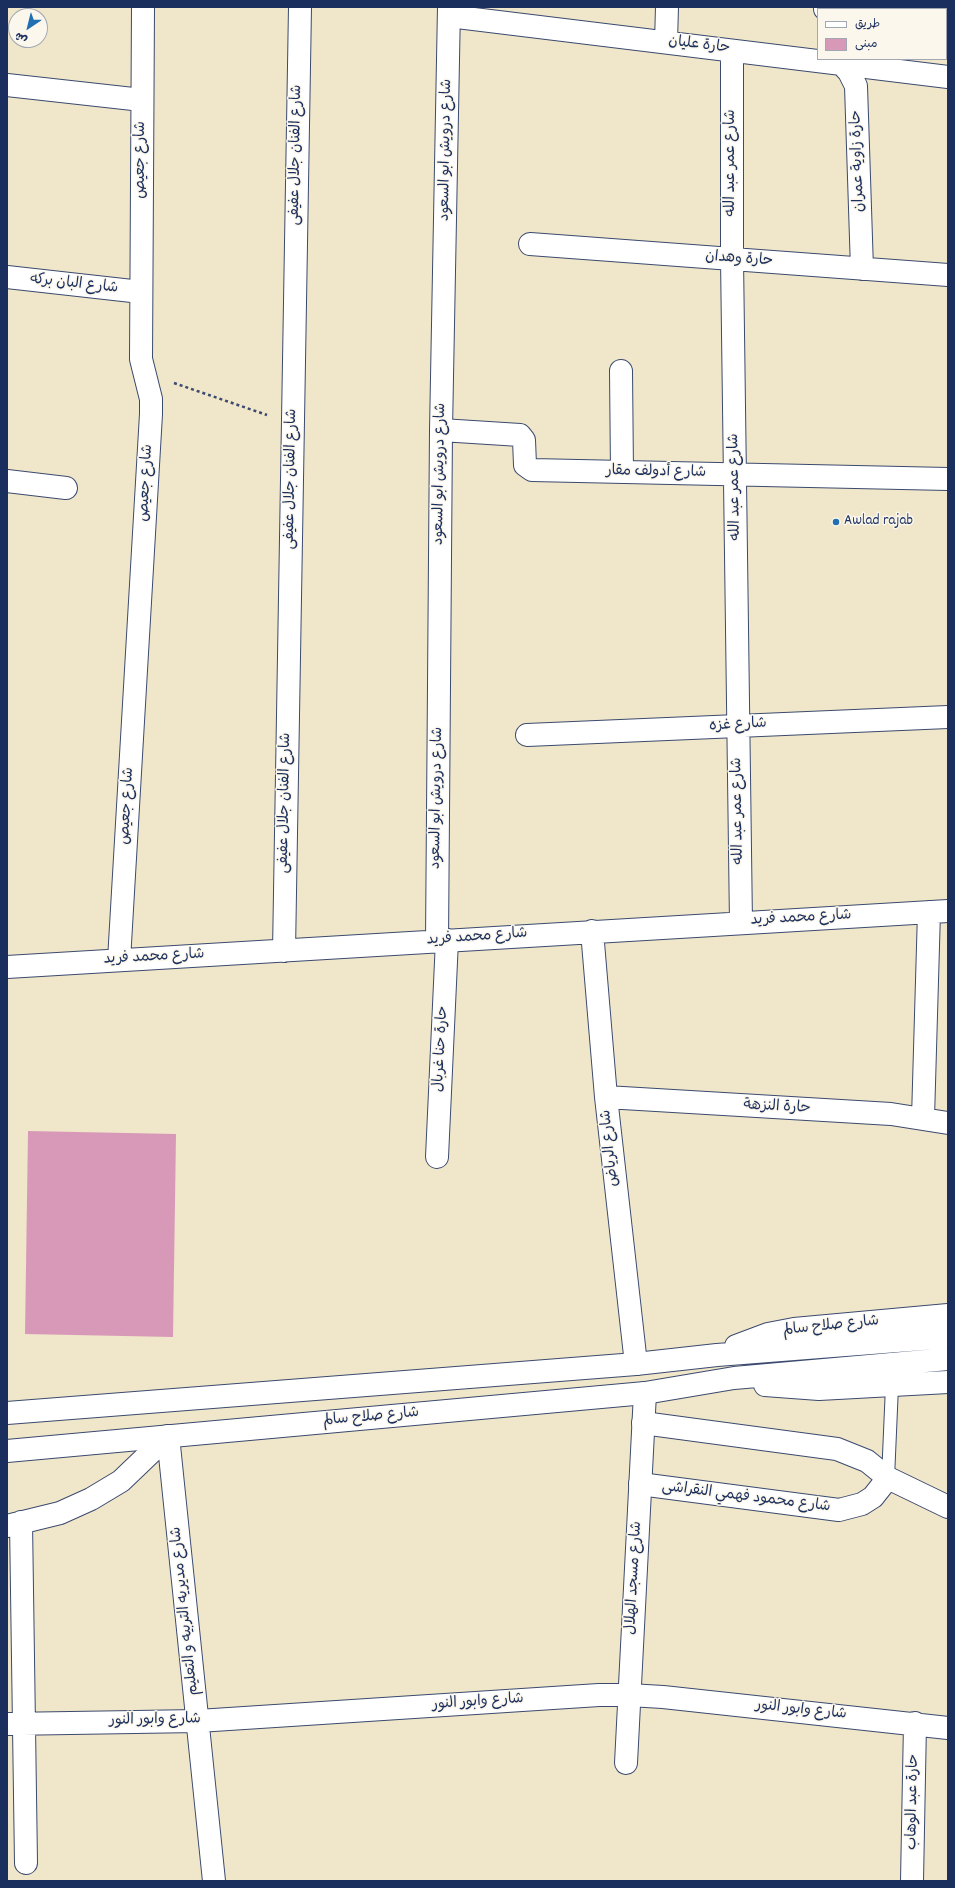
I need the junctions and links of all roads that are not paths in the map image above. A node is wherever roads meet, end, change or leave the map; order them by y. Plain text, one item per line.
1 (143, 7) edge
2 (300, 7) edge
3 (667, 7) edge
4 (449, 11) edge
5 (523, 16) edge
6 (666, 42) junction
7 (732, 51) junction
8 (817, 60) edge
9 (820, 60) edge
10 (840, 62) edge
11 (948, 77) edge
12 (7, 85) edge
13 (142, 100) junction
14 (530, 244) dead end
15 (732, 259) junction
16 (862, 269) junction
17 (948, 275) edge
18 (7, 277) edge
19 (141, 292) junction
20 (620, 371) dead end
21 (442, 430) junction
22 (622, 472) junction
23 (736, 475) junction
24 (948, 479) edge
25 (7, 481) edge
26 (66, 488) dead end
27 (948, 717) edge
28 (738, 726) junction
29 (528, 736) dead end
30 (938, 911) edge
31 (742, 923) junction
32 (592, 931) junction
33 (442, 941) junction
34 (284, 951) junction
35 (119, 960) junction
36 (7, 967) edge
37 (606, 1097) junction
38 (923, 1118) junction
39 (948, 1122) edge
40 (437, 1157) dead end
41 (948, 1315) edge
42 (948, 1336) edge
43 (717, 1354) junction
44 (948, 1359) edge
45 (636, 1364) junction
46 (734, 1378) junction
47 (948, 1382) edge
48 (892, 1386) junction
49 (645, 1393) junction
50 (7, 1413) edge
51 (643, 1423) junction
52 (168, 1436) junction
53 (7, 1451) edge
54 (888, 1478) junction
55 (640, 1484) junction
56 (948, 1507) edge
57 (14, 1524) edge
58 (629, 1695) junction
59 (198, 1721) junction
60 (915, 1723) junction
61 (16, 1724) edge
62 (948, 1728) edge
63 (626, 1763) dead end
64 (26, 1863) dead end
65 (214, 1881) edge
66 (912, 1881) edge

1 - 13 street, شارع جعيص
2 - 34 street, شارع الفنان جلال عفيفى
3 - 6 street
4 - 5 street, حارة عليان
4 - 21 street, شارع درويش ابو السعود
5 - 6 street, حارة عليان
6 - 7 street, حارة عليان
7 - 8 street, حارة عليان
7 - 15 street, شارع عمر عبد الله
9 - 10 street, حارة عليان
10 - 11 street, حارة عليان
10 - 16 street, حارة زاوية عمران
12 - 13 street
13 - 19 street, شارع جعيص
14 - 15 street, حارة وهدان
15 - 16 street, حارة وهدان
15 - 23 street, شارع عمر عبد الله
16 - 17 street, حارة وهدان
18 - 19 street, شارع البان بركه
19 - 35 street, شارع جعيص
20 - 22 street
21 - 22 street, شارع أدولف مقار
21 - 33 street, شارع درويش ابو السعود
22 - 23 street, شارع أدولف مقار
23 - 24 street, شارع أدولف مقار
23 - 28 street, شارع عمر عبد الله
25 - 26 street
27 - 28 street, شارع غزه
28 - 29 street, شارع غزه
28 - 31 street, شارع عمر عبد الله
30 - 31 street, شارع محمد فريد
30 - 38 street
31 - 32 street, شارع محمد فريد
32 - 33 street, شارع محمد فريد
32 - 37 street, شارع الرياض
33 - 34 street, شارع محمد فريد
33 - 40 street, حارة حنا غربال
34 - 35 street, شارع محمد فريد
35 - 36 street, شارع محمد فريد
37 - 38 street, حارة النزهة
37 - 45 street, شارع الرياض
38 - 39 street, حارة النزهة
41 - 43 street, شارع صلاح سالم
42 - 43 street, شارع صلاح سالم
43 - 45 street, شارع صلاح سالم
44 - 46 street, شارع صلاح سالم
45 - 50 street, شارع صلاح سالم
46 - 48 street, شارع صلاح سالم
46 - 49 street, شارع صلاح سالم
47 - 48 street, شارع صلاح سالم
48 - 54 lane
49 - 51 street, شارع مسجد الهلال
49 - 52 street, شارع صلاح سالم
51 - 54 street
51 - 55 street, شارع مسجد الهلال
52 - 53 street, شارع صلاح سالم
52 - 57 street
52 - 59 street, شارع مديريه التربيه و التعليم
54 - 55 street, شارع محمود فهمي النقراشى
54 - 56 street
55 - 58 street, شارع مسجد الهلال
57 - 61 street
58 - 59 street, شارع وابور النور
58 - 60 street, شارع وابور النور
58 - 63 street, شارع مسجد الهلال
59 - 61 street, شارع وابور النور
59 - 65 street, شارع مديريه التربيه و التعليم
60 - 62 street, شارع وابور النور
60 - 66 street, حارة عبد الوهاب
61 - 64 street

